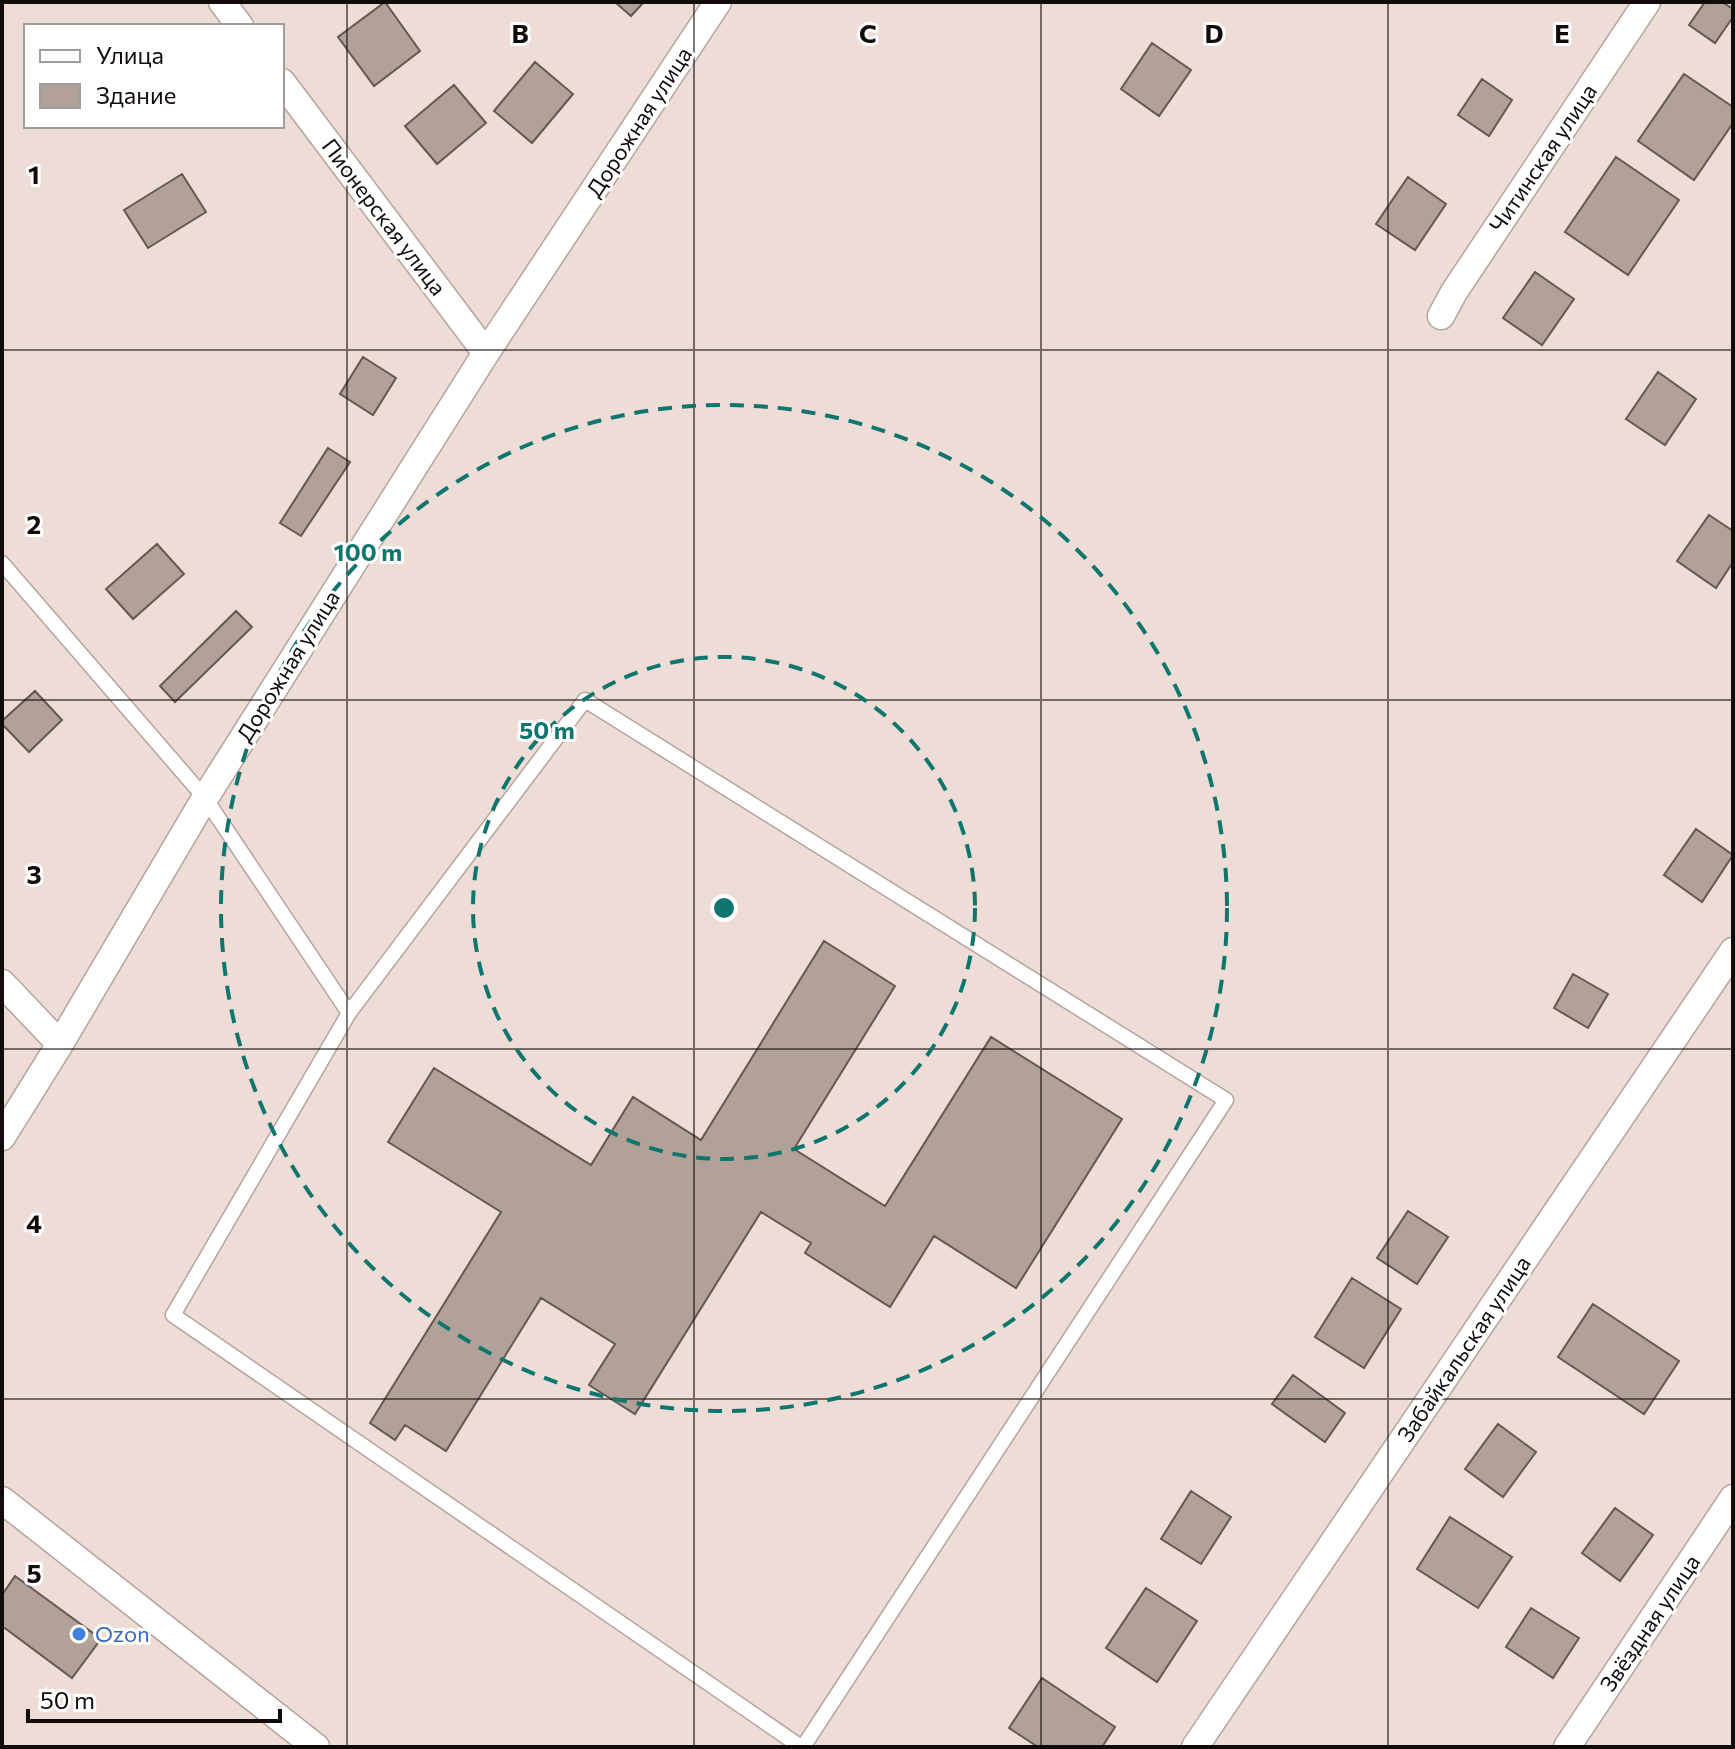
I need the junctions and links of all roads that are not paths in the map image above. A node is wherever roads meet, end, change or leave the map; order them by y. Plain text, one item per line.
1 (222, 2) edge
2 (718, 2) edge
3 (1647, 2) edge
4 (238, 24) edge
5 (284, 85) edge
6 (1441, 316) dead end
7 (486, 353) junction
8 (2, 563) edge
9 (205, 798) junction
10 (1733, 951) edge
11 (2, 983) edge
12 (349, 1013) junction
13 (60, 1044) junction
14 (2, 1137) edge
15 (1733, 1498) edge
16 (2, 1500) edge
17 (316, 1747) edge
18 (802, 1747) edge
19 (1195, 1747) edge
20 (1567, 1747) edge

1 - 4 street
2 - 7 street, Дорожная улица
3 - 6 street, Читинская улица
5 - 7 street, Пионерская улица
7 - 9 street, Дорожная улица
8 - 9 lane
9 - 12 lane
9 - 13 street, Дорожная улица
10 - 19 street, Забайкальская улица
11 - 13 street
12 - 18 lane
12 - 18 lane
13 - 14 street, Дорожная улица
15 - 20 street, Звёздная улица
16 - 17 street

